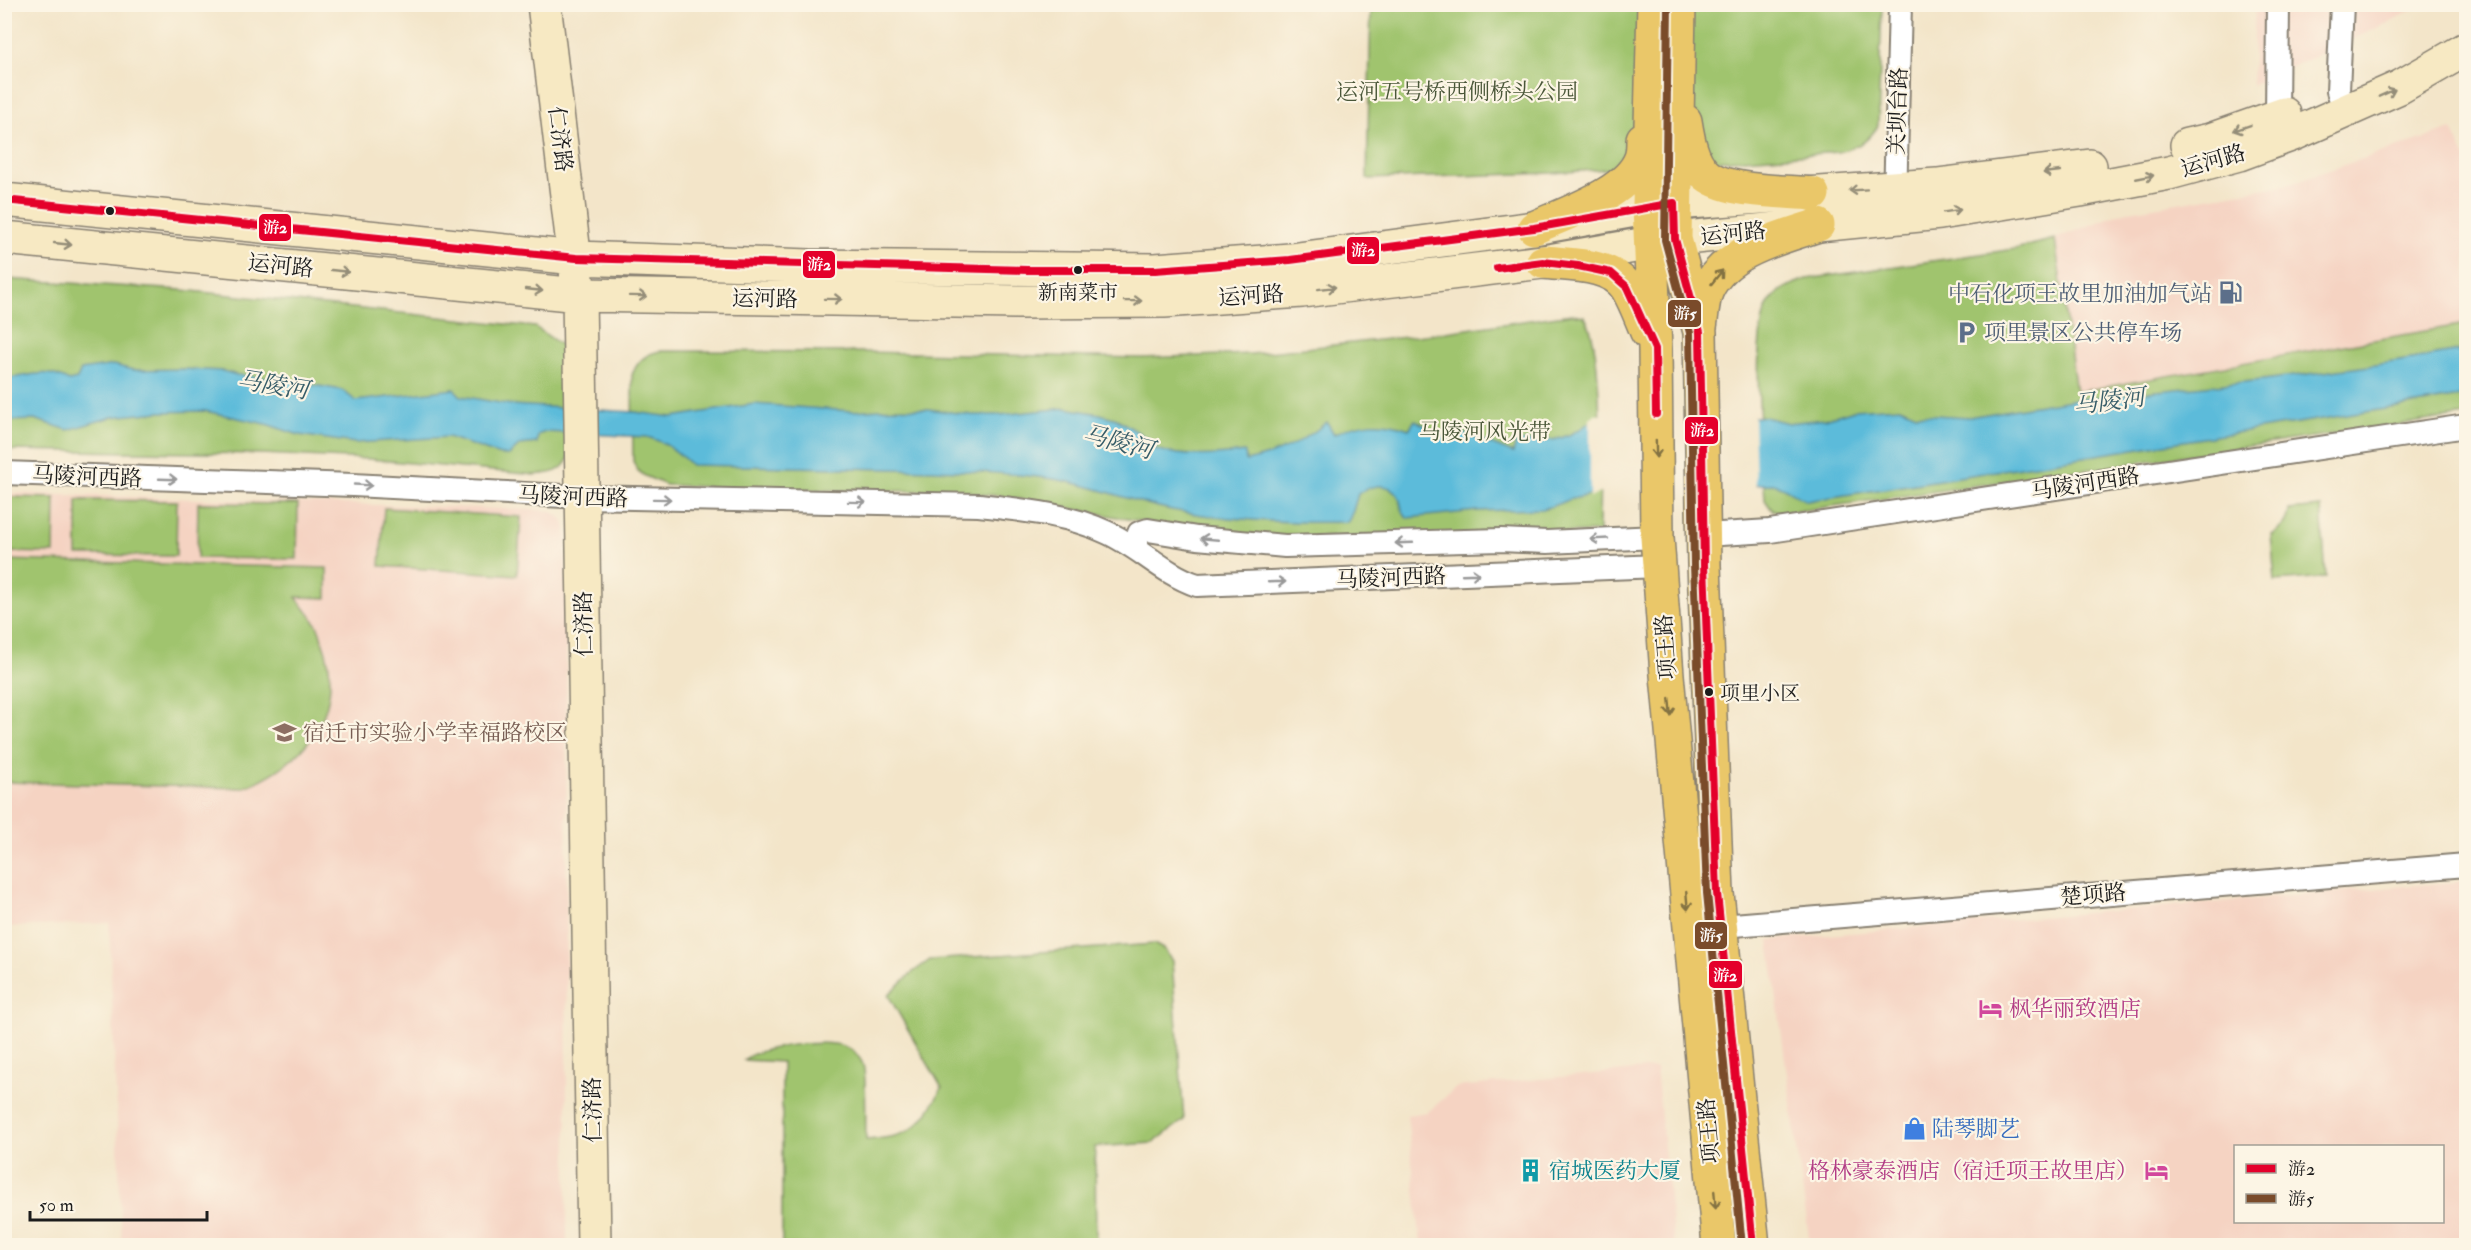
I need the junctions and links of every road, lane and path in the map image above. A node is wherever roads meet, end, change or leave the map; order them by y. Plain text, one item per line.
1 (544, 4) edge
2 (1654, 4) edge
3 (1679, 4) edge
4 (1900, 4) edge
5 (2278, 4) edge
6 (2342, 4) edge
7 (2466, 26) edge
8 (2466, 49) edge
9 (1665, 56) junction
10 (2341, 101) junction
11 (2281, 127) junction
12 (4, 200) edge
13 (1895, 202) junction
14 (1661, 204) junction
15 (1816, 209) junction
16 (1534, 228) junction
17 (4, 238) edge
18 (1662, 242) junction
19 (576, 258) junction
20 (1543, 262) junction
21 (579, 295) junction
22 (1700, 332) junction
23 (1655, 349) junction
24 (2466, 426) edge
25 (4, 473) edge
26 (583, 497) junction
27 (1704, 535) junction
28 (1135, 547) junction
29 (1658, 552) junction
30 (2466, 865) edge
31 (1721, 926) junction
32 (594, 1245) edge
33 (1719, 1245) edge
34 (1753, 1245) edge

1 - 19 street, 仁济路
2 - 9 main road
3 - 9 main road
4 - 13 street, 关坝台路
5 - 11 street
6 - 10 street
7 - 10 street, 运河路
10 -> 8 street, 运河路
9 - 14 main road, 项王路
9 - 15 main road
9 - 16 main road
10 - 11 street, 运河路
11 - 13 street, 运河路
12 - 19 street, 运河路
13 - 15 street, 运河路
14 - 15 street, 运河路
14 - 16 street, 运河路
14 - 18 main road, 项王路
15 - 18 street, 运河路
22 -> 15 main road
16 - 19 street, 运河路
17 -> 21 street, 运河路
18 - 20 street, 运河路
18 - 22 main road, 项王路
18 - 23 main road, 项王路
19 - 21 street, 仁济路
21 -> 20 street, 运河路
20 - 23 main road
21 - 26 street, 仁济路
22 - 27 main road, 项王路
23 -> 29 main road, 项王路
24 - 27 street, 马陵河西路
25 -> 26 street, 马陵河西路
26 -> 28 street, 马陵河西路
26 - 32 street, 仁济路
27 - 31 main road, 项王路
28 -> 29 street, 马陵河西路
29 -> 28 street, 马陵河西路
29 -> 33 main road, 项王路
30 - 31 street, 楚项路
31 - 34 main road, 项王路

